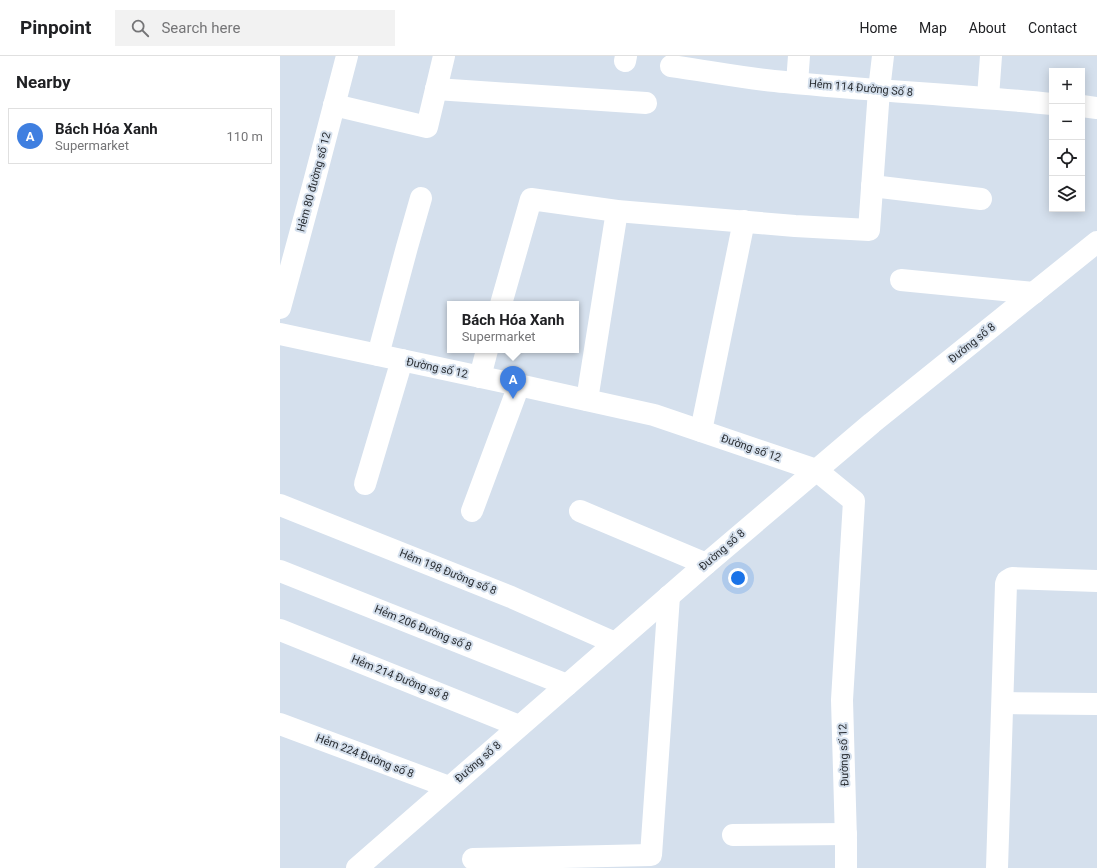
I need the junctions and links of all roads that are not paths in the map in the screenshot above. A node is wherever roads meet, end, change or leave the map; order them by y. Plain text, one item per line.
1 (347, 56) edge
2 (444, 56) edge
3 (799, 56) edge
4 (883, 56) edge
5 (991, 56) edge
6 (671, 66) dead end
7 (797, 83) junction
8 (436, 89) junction
9 (879, 90) junction
10 (988, 98) junction
11 (646, 103) dead end
12 (1049, 104) edge
13 (334, 105) junction
14 (1085, 106) edge
15 (1097, 108) edge
16 (872, 186) junction
17 (421, 198) dead end
18 (981, 198) dead end
19 (617, 211) junction
20 (744, 222) junction
21 (1095, 248) edge
22 (901, 280) dead end
23 (1034, 293) junction
24 (502, 301) edge
25 (280, 308) edge
26 (280, 334) edge
27 (486, 353) edge
28 (378, 355) junction
29 (402, 360) junction
30 (480, 377) junction
31 (519, 385) junction
32 (587, 400) junction
33 (701, 431) junction
34 (816, 470) junction
35 (365, 484) dead end
36 (280, 505) edge
37 (580, 511) dead end
38 (472, 512) dead end
39 (706, 564) junction
40 (280, 571) edge
41 (1097, 581) edge
42 (669, 596) junction
43 (280, 630) edge
44 (614, 643) junction
45 (567, 685) junction
46 (1002, 703) junction
47 (1097, 704) edge
48 (280, 724) edge
49 (519, 726) junction
50 (449, 787) junction
51 (846, 834) junction
52 (733, 835) dead end
53 (473, 858) dead end
54 (357, 868) edge
55 (846, 868) edge
56 (997, 868) edge

1 - 13 street, Hẻm 80 đường số 12
2 - 8 street
3 - 7 street
4 - 9 street
5 - 10 street
6 - 7 street, Hẻm 114 Đường Số 8
7 - 9 street, Hẻm 114 Đường Số 8
8 - 11 street
8 - 13 street
9 - 10 street, Hẻm 114 Đường Số 8
9 - 16 street
10 - 12 street, Hẻm 114 Đường Số 8
13 - 25 street, Hẻm 80 đường số 12
14 - 15 street
16 - 18 street
16 - 20 street
17 - 28 street
19 - 20 street
19 - 24 street
19 - 32 street
20 - 33 street
21 - 23 street, Đường số 8
22 - 23 street
23 - 34 street, Đường số 8
26 - 28 street, Đường số 12
27 - 30 street
28 - 29 street, Đường số 12
29 - 30 street, Đường số 12
29 - 35 street
30 - 31 street, Đường số 12
31 - 32 street, Đường số 12
31 - 38 street
32 - 33 street, Đường số 12
33 - 34 street, Đường số 12
34 - 39 street, Đường số 8
34 - 51 street, Đường số 12
36 - 44 street, Hẻm 198 Đường số 8
37 - 39 street
39 - 42 street, Đường số 8
40 - 45 street, Hẻm 206 Đường số 8
41 - 46 street
42 - 44 street, Đường số 8
42 - 53 street
43 - 49 street, Hẻm 214 Đường số 8
44 - 45 street, Đường số 8
45 - 49 street, Đường số 8
46 - 47 street
46 - 56 street
48 - 50 street, Hẻm 224 Đường số 8
49 - 50 street, Đường số 8
50 - 54 street, Đường số 8
51 - 52 street
51 - 55 street, Đường số 12

